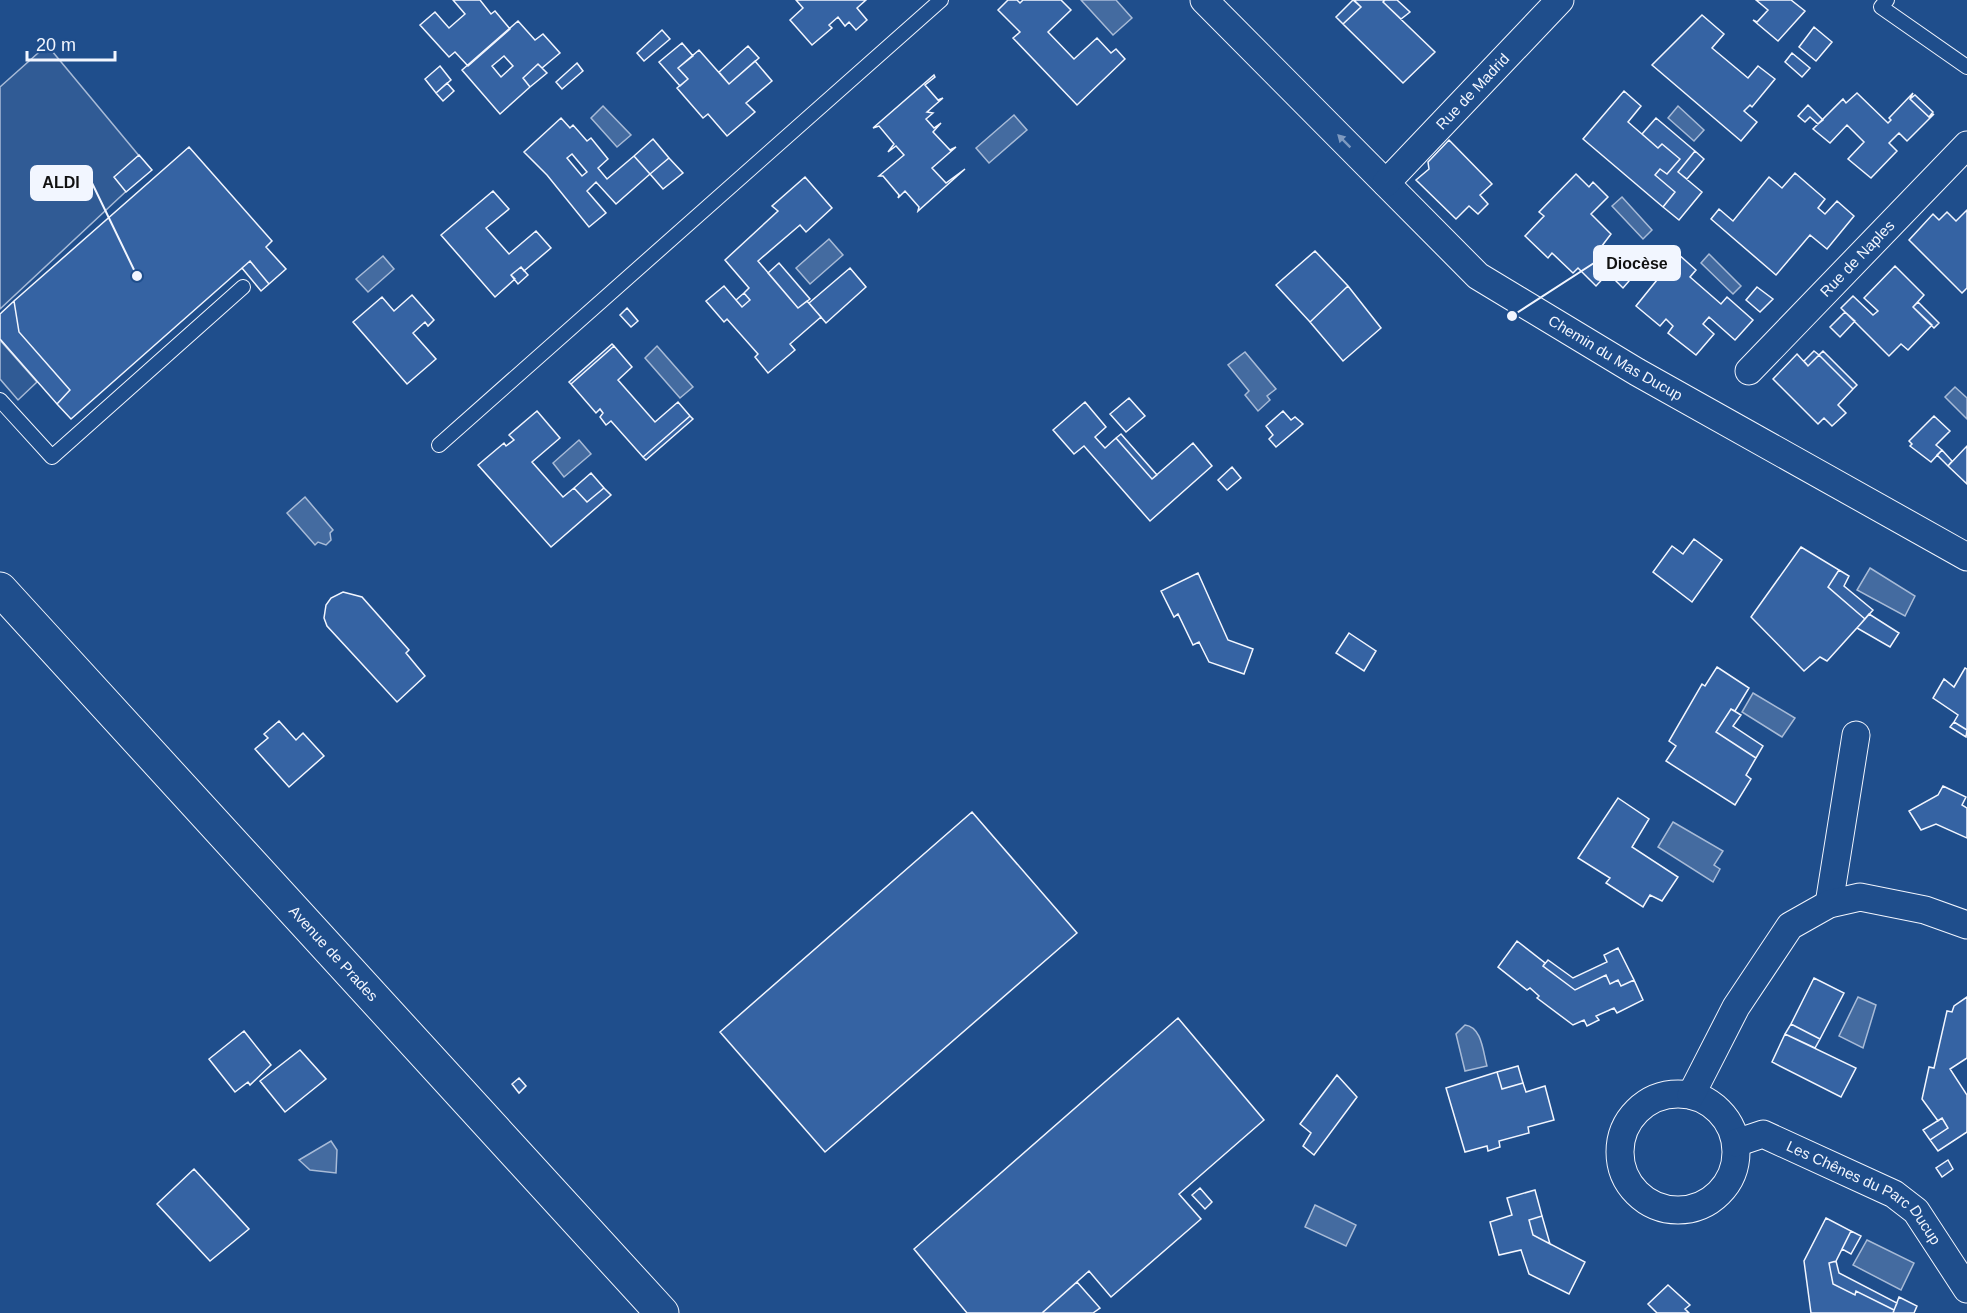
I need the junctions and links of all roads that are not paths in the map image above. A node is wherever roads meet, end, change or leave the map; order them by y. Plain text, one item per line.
1 (941, 0) edge
2 (1204, 0) edge
3 (1560, 0) edge
4 (1887, 0) edge
5 (1967, 68) edge
6 (1967, 145) edge
7 (1386, 183) junction
8 (243, 287) dead end
9 (1749, 371) dead end
10 (0, 400) edge
11 (439, 445) dead end
12 (1967, 557) edge
13 (2, 591) edge
14 (1856, 735) dead end
15 (1829, 904) junction
16 (1967, 925) edge
17 (1690, 1095) junction
18 (1736, 1143) junction
19 (1967, 1289) edge
20 (662, 1313) edge

1 - 11 lane
7 -> 2 street, Chemin du Mas Ducup
3 - 7 street, Rue de Madrid
4 - 5 lane
6 - 9 street, Rue de Naples
7 - 12 street, Chemin du Mas Ducup
8 - 10 lane
13 - 20 main road, Avenue de Prades
14 - 15 street
15 - 16 street
15 - 17 street
17 - 18 street
17 - 18 street
18 - 19 street, Les Chênes du Parc Ducup

